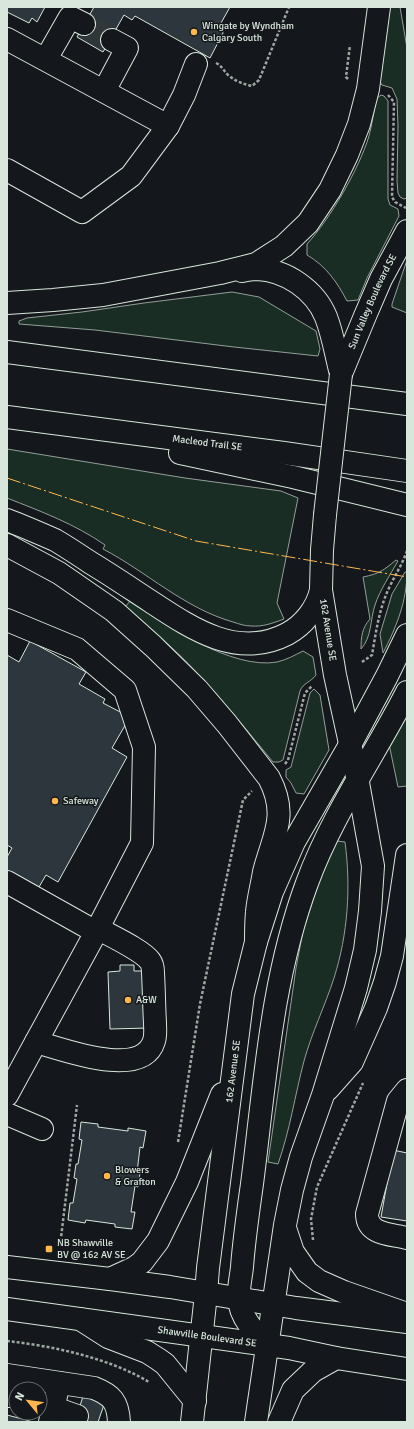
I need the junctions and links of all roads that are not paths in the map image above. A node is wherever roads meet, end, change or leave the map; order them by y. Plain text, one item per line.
1 (379, 7) edge
2 (84, 24) tunnel mouth
3 (7, 39) edge
4 (112, 40) tunnel mouth
5 (46, 59) junction
6 (205, 63) road end
7 (104, 91) junction
8 (168, 126) junction
9 (7, 170) edge
10 (407, 231) edge
11 (220, 273) junction
12 (7, 303) edge
13 (7, 352) edge
14 (341, 374) junction
15 (407, 404) edge
16 (7, 417) edge
17 (28, 420) junction
18 (407, 471) edge
19 (407, 505) edge
20 (7, 520) edge
21 (7, 545) edge
22 (321, 590) junction
23 (7, 620) edge
24 (407, 635) edge
25 (407, 692) edge
26 (351, 743) junction
27 (358, 779) junction
28 (407, 855) edge
29 (7, 882) edge
30 (97, 930) junction
31 (256, 942) junction
32 (36, 1042) junction
33 (234, 1065) junction
34 (407, 1090) edge
35 (7, 1095) edge
36 (323, 1095) junction
37 (7, 1114) edge
38 (407, 1119) edge
39 (42, 1129) dead end
40 (383, 1156) junction
41 (285, 1225) junction
42 (407, 1238) edge
43 (7, 1267) edge
44 (110, 1278) junction
45 (206, 1294) junction
46 (239, 1299) junction
47 (274, 1304) junction
48 (7, 1309) edge
49 (407, 1314) edge
50 (80, 1319) junction
51 (407, 1322) edge
52 (202, 1336) junction
53 (267, 1345) junction
54 (336, 1358) junction
55 (407, 1369) edge
56 (7, 1375) edge
57 (60, 1383) junction
58 (195, 1401) junction
59 (48, 1411) edge
60 (76, 1416) tunnel mouth
61 (119, 1422) edge
62 (192, 1422) edge
63 (256, 1422) edge
64 (279, 1422) edge

1 - 11 main road
2 - 5 main road
3 - 5 main road
4 - 7 main road
5 - 7 main road
6 - 8 main road
7 - 8 main road
8 - 9 main road
10 - 14 main road, Sun Valley Boulevard SE
11 - 12 main road
11 - 14 main road
13 - 15 main road
14 - 22 main road, 162 Avenue SE, bridge
16 - 17 main road, Macleod Trail SE
17 - 18 main road, Macleod Trail SE
17 - 19 main road
20 - 22 main road
21 - 31 main road
22 - 26 main road, 162 Avenue SE
23 - 30 main road
24 - 26 main road, 162 Avenue SE
25 - 27 main road
26 - 27 main road, 162 Avenue SE
26 - 31 main road, 162 Avenue SE
27 - 36 main road, 162 Avenue SE
27 - 46 main road
28 - 36 main road
29 - 30 main road
30 - 32 main road
30 - 32 main road
31 - 33 main road, 162 Avenue SE
32 - 35 main road
33 - 44 main road
33 - 45 main road, 162 Avenue SE
34 - 40 main road
36 - 41 main road, 162 Avenue SE
37 - 39 main road
38 - 40 main road
40 - 42 main road
41 - 47 main road, 162 Avenue SE
41 - 49 main road
43 - 44 main road
44 - 45 main road
45 - 46 main road
45 - 52 main road, 162 Avenue SE
46 - 47 main road
46 - 53 main road
47 - 51 main road
47 - 53 main road, 162 Avenue SE
48 - 50 main road, Shawville Boulevard SE
50 - 52 main road, Shawville Boulevard SE
50 - 58 main road
52 - 53 main road, Shawville Boulevard SE
52 - 58 main road, 162 Avenue SE
53 - 54 main road, Shawville Boulevard SE
53 - 63 main road, 162 Avenue SE
54 - 55 main road, Shawville Boulevard SE
54 - 64 main road
56 - 57 main road
57 - 59 main road
57 - 61 main road
58 - 62 main road, 162 Avenue SE
59 - 60 main road

